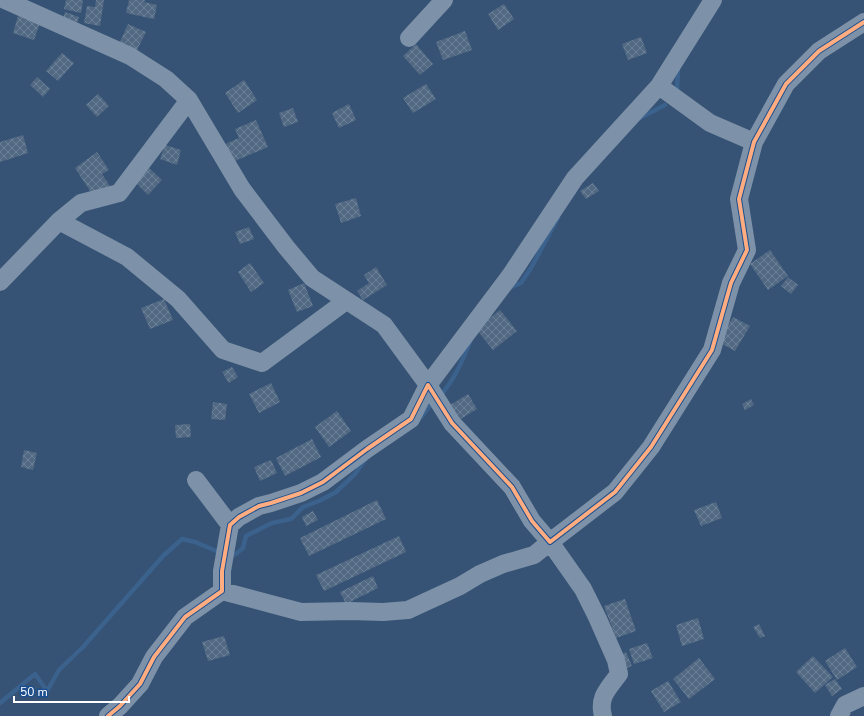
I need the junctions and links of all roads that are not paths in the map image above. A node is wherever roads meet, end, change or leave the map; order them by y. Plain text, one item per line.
1 (5, 0) edge
2 (444, 0) edge
3 (713, 0) edge
4 (864, 22) edge
5 (409, 38) dead end
6 (659, 86) junction
7 (189, 100) junction
8 (754, 142) junction
9 (59, 221) junction
10 (0, 282) edge
11 (346, 301) junction
12 (428, 385) junction
13 (196, 480) dead end
14 (230, 525) junction
15 (550, 542) junction
16 (222, 591) junction
17 (864, 696) edge
18 (108, 716) edge
19 (603, 716) edge
20 (839, 716) edge

1 - 7 street
2 - 5 street
3 - 6 street
4 - 8 street
6 - 8 street
6 - 12 street
7 - 9 street
7 - 11 street
8 - 15 street
9 - 10 street
9 - 11 street
11 - 12 street
12 - 14 street
12 - 15 street
13 - 14 street
14 - 16 street
15 - 16 street
15 - 19 street
16 - 18 street
17 - 20 street

